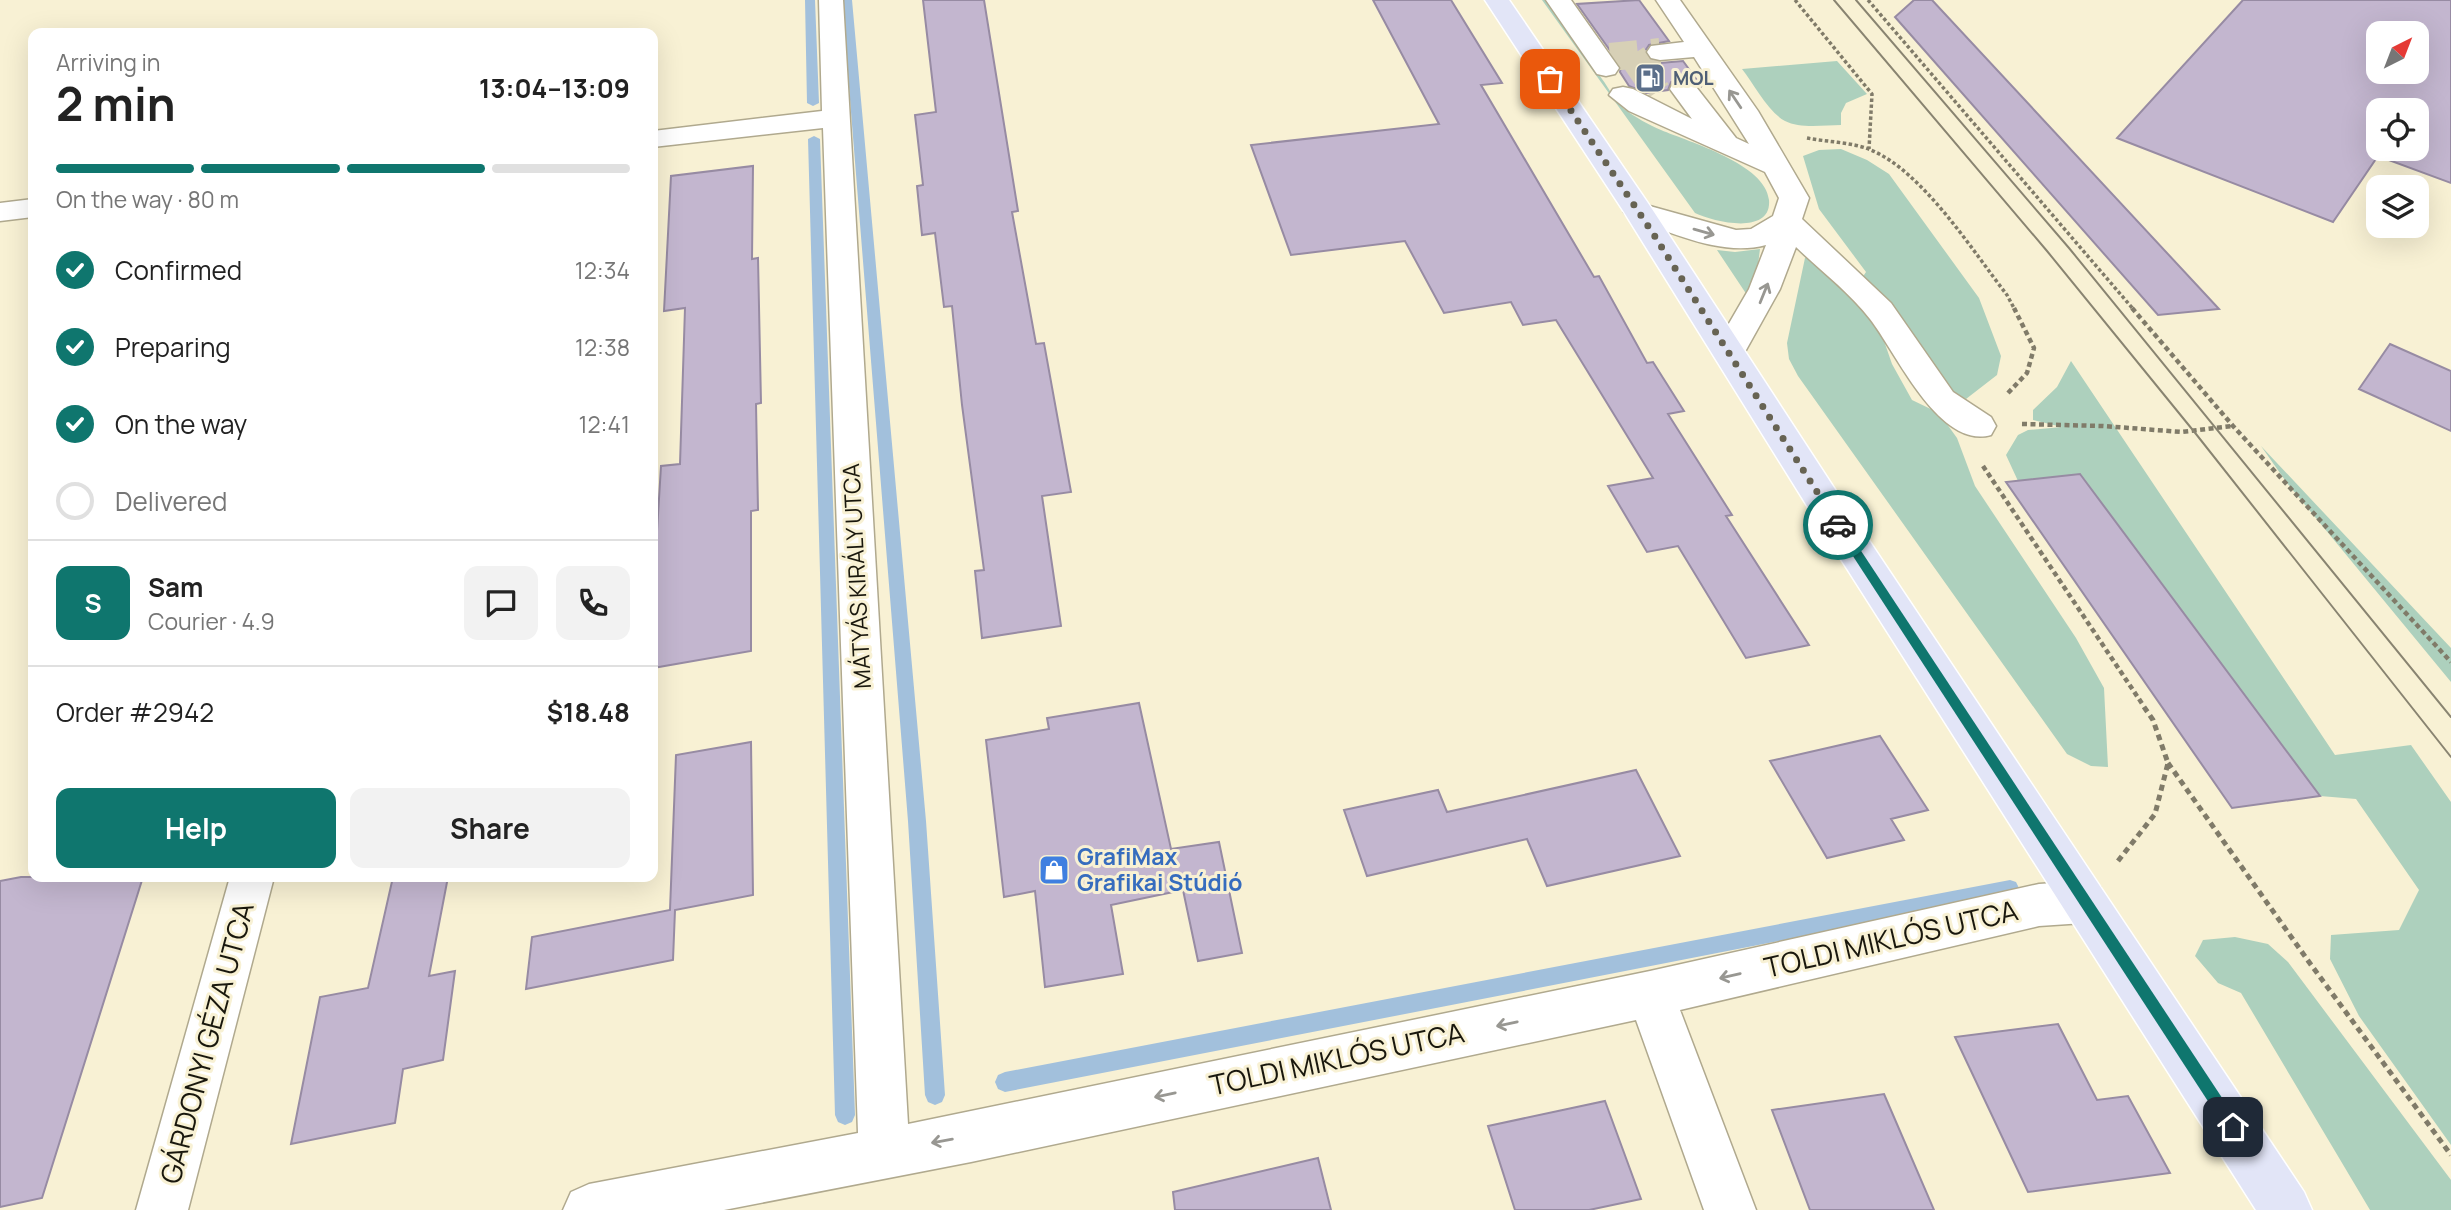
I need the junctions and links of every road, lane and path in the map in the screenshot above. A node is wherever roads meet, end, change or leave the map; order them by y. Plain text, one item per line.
1 (831, 0) edge
2 (1497, 0) edge
3 (1558, 0) edge
4 (1668, 0) edge
5 (1795, 0) edge
6 (1868, 0) edge
7 (1700, 48) junction
8 (1660, 52) tunnel mouth
9 (1605, 61) tunnel mouth
10 (1623, 95) tunnel mouth
11 (837, 118) junction
12 (1676, 121) junction
13 (1755, 131) junction
14 (658, 138) edge
15 (1725, 143) junction
16 (1869, 149) junction
17 (1775, 166) junction
18 (28, 209) edge
19 (0, 212) edge
20 (1639, 212) junction
21 (1786, 221) junction
22 (1729, 351) junction
23 (1979, 426) junction
24 (2233, 426) junction
25 (2451, 662) edge
26 (2168, 763) junction
27 (251, 882) edge
28 (2084, 902) junction
29 (1650, 994) junction
30 (884, 1151) junction
31 (2451, 1155) edge
32 (732, 1197) edge
33 (162, 1210) edge
34 (589, 1210) edge
35 (1730, 1210) edge
36 (2286, 1210) edge

1 - 11 street, MÁTYÁS KIRÁLY UTCA
2 - 20 main road
3 - 9 street
4 - 7 street
5 - 16 path
6 - 24 path
7 - 8 street
13 -> 7 street
10 - 12 street
11 - 14 street
11 - 30 street, MÁTYÁS KIRÁLY UTCA
12 - 15 street
12 - 15 street
13 - 16 path
13 - 17 street
15 - 17 street
16 - 23 path
17 - 21 street
18 - 19 street
20 -> 21 street
20 - 22 main road
22 -> 21 street
21 - 23 street
22 - 28 main road
23 - 24 path
23 - 26 path
24 - 25 path
26 - 28 path
26 - 31 path
27 - 33 street, GÁRDONYI GÉZA UTCA
28 -> 29 street, TOLDI MIKLÓS UTCA
28 - 36 main road
29 -> 30 street, TOLDI MIKLÓS UTCA
29 - 35 street
30 - 32 street, TOLDI MIKLÓS UTCA
32 - 34 street, TOLDI MIKLÓS UTCA

